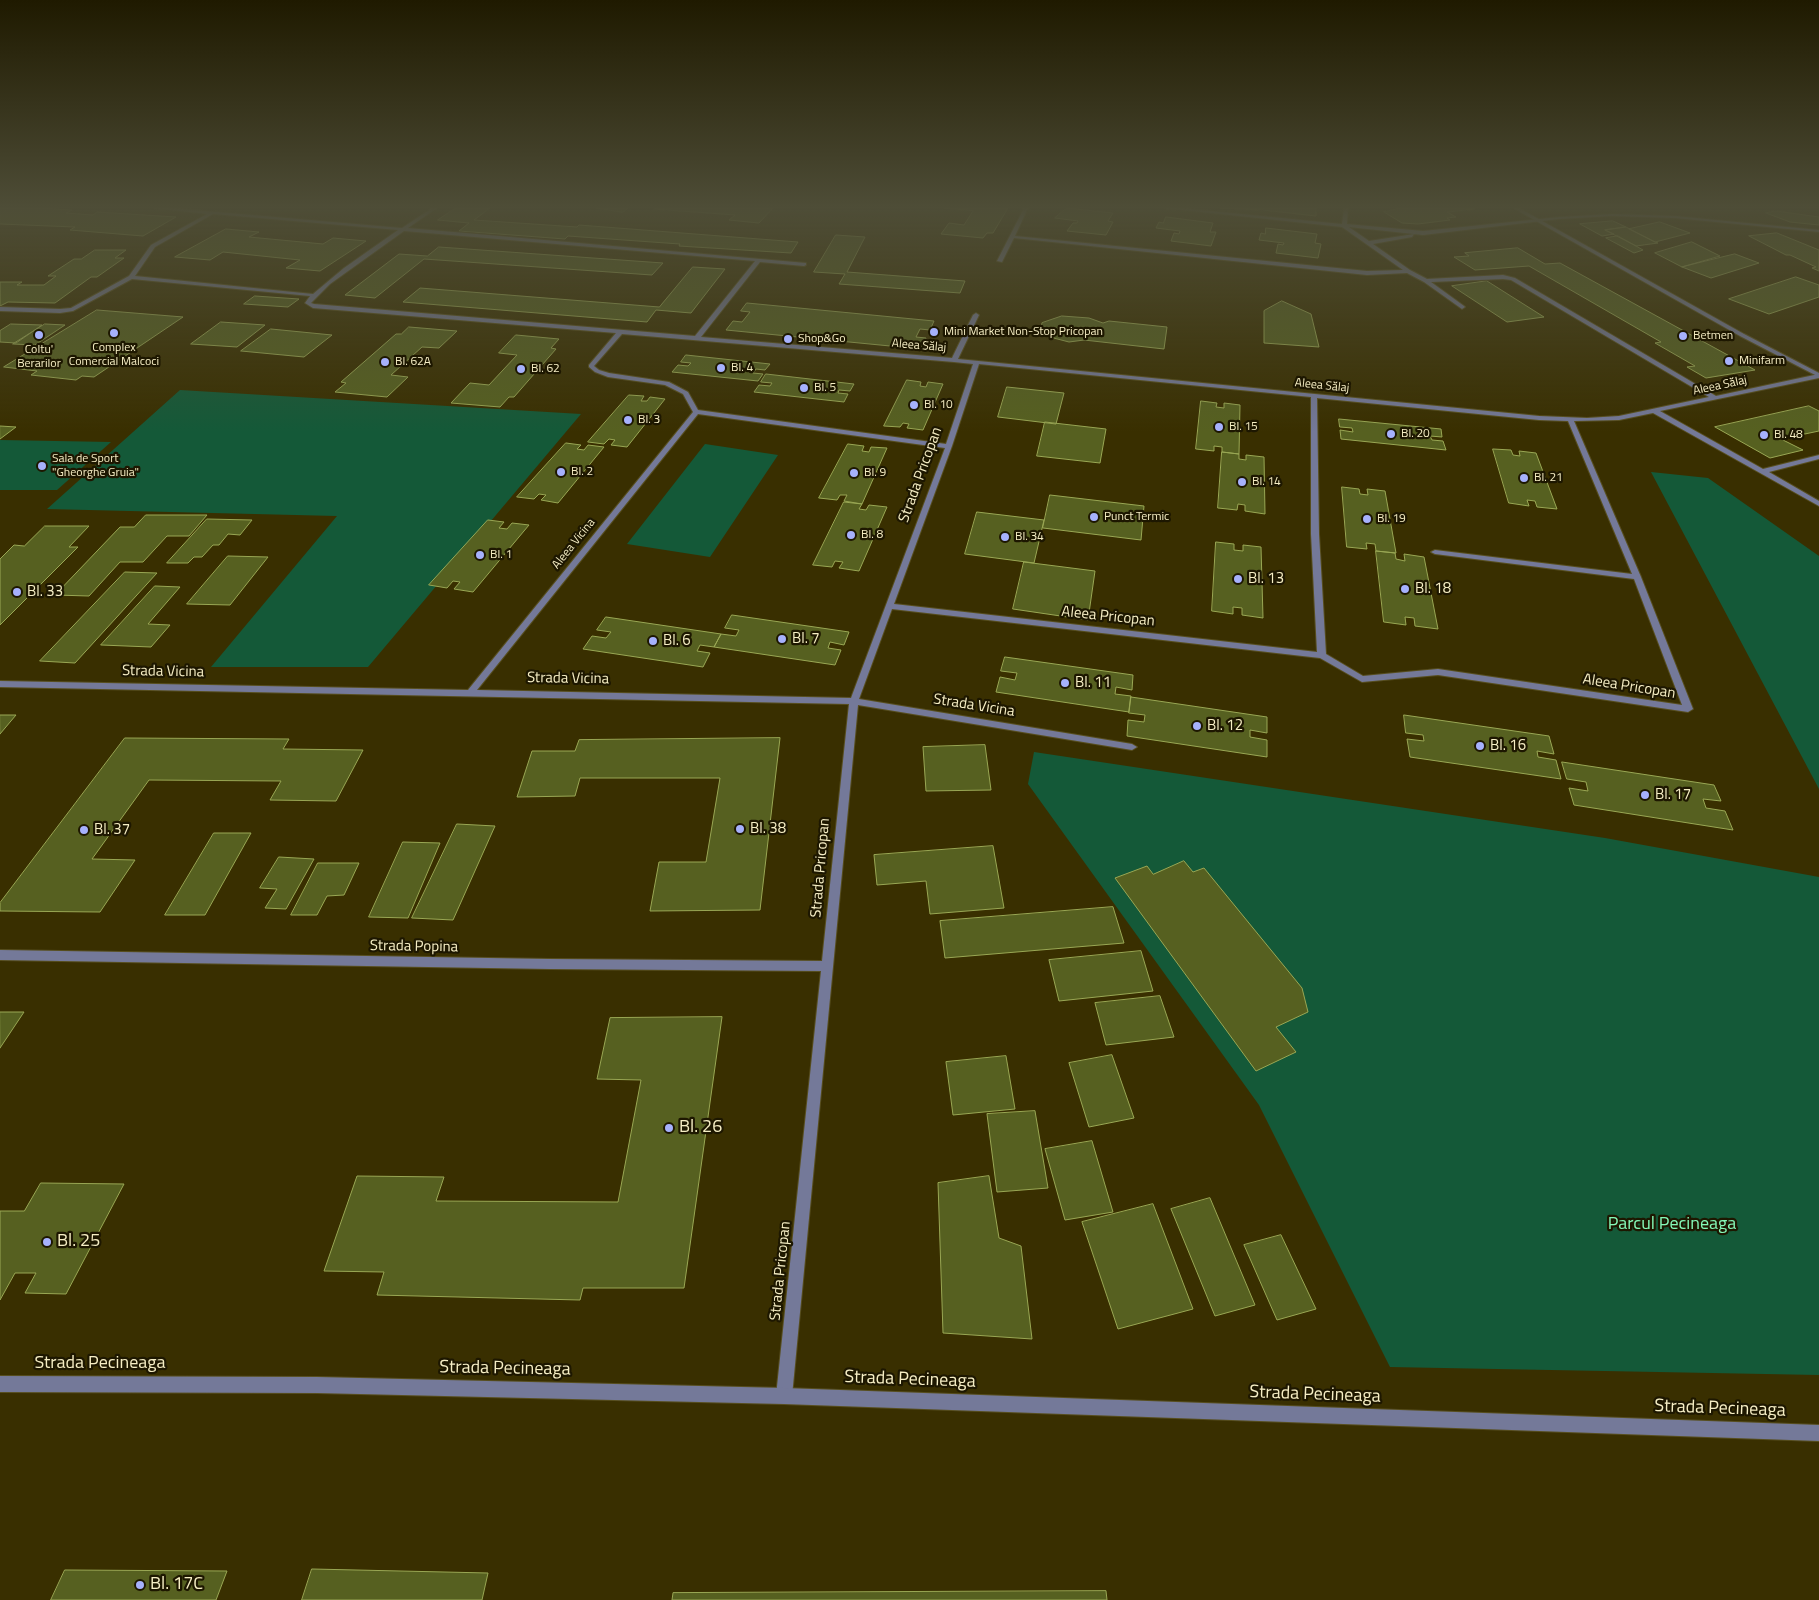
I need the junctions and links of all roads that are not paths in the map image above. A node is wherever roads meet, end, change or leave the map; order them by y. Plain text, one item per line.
1 (121, 283) edge
2 (188, 283) edge
3 (329, 283) edge
4 (741, 283) edge
5 (1428, 283) edge
6 (1519, 283) edge
7 (1648, 283) edge
8 (312, 295) junction
9 (1462, 307) dead end
10 (0, 309) edge
11 (976, 315) dead end
12 (622, 331) junction
13 (698, 338) junction
14 (954, 360) junction
15 (976, 363) junction
16 (1819, 375) edge
17 (1314, 397) junction
18 (1716, 398) junction
19 (1655, 411) junction
20 (696, 412) junction
21 (1570, 419) junction
22 (949, 446) junction
23 (1819, 457) edge
24 (1762, 472) junction
25 (1819, 504) edge
26 (1435, 552) dead end
27 (1637, 577) junction
28 (890, 606) junction
29 (1322, 655) junction
30 (0, 684) edge
31 (471, 692) junction
32 (854, 701) junction
33 (1132, 747) dead end
34 (0, 955) edge
35 (828, 966) junction
36 (0, 1384) edge
37 (784, 1396) junction
38 (1819, 1433) edge

1 - 10 street
2 - 8 street
3 - 8 street
4 - 13 street
5 - 9 street
6 - 18 street
7 - 16 street
8 - 12 street, Aleea Sălaj
11 - 14 street
12 - 13 street, Aleea Sălaj
12 - 20 street
13 - 14 street, Aleea Sălaj
14 - 15 street, Aleea Sălaj
15 - 17 street, Aleea Sălaj
15 - 22 street, Strada Pricopan
16 - 18 street, Aleea Sălaj
17 - 21 street, Aleea Sălaj
17 - 29 street
18 - 19 street, Aleea Sălaj
19 - 21 street, Aleea Sălaj
19 - 24 street
20 - 22 street
20 - 31 street, Aleea Vicina
21 - 27 street, Aleea Pricopan
22 - 28 street, Strada Pricopan
23 - 24 street
24 - 25 street
26 - 27 street
27 - 29 street, Aleea Pricopan
28 - 29 street, Aleea Pricopan
28 - 32 street, Strada Pricopan
30 - 31 street, Strada Vicina
31 - 32 street, Strada Vicina
32 - 33 street, Strada Vicina
32 - 35 street, Strada Pricopan
34 - 35 street, Strada Popina
35 - 37 street, Strada Pricopan
36 - 37 street, Strada Pecineaga
37 - 38 street, Strada Pecineaga

